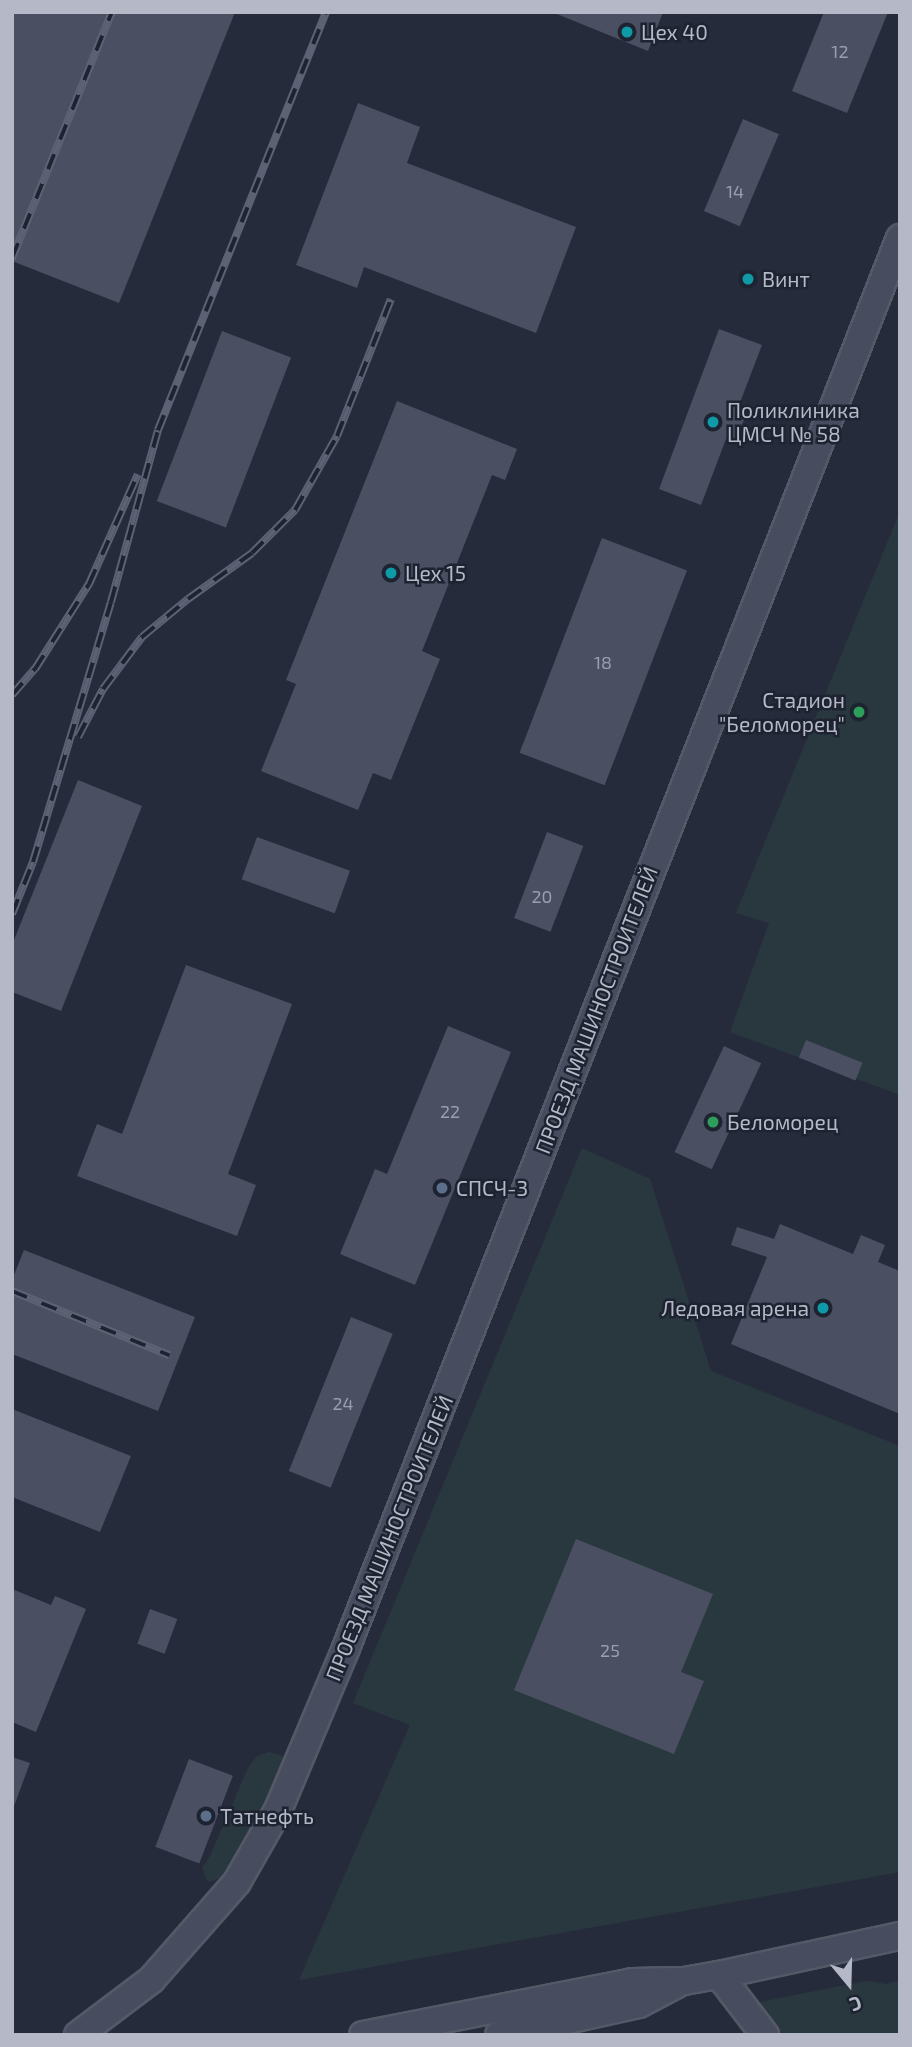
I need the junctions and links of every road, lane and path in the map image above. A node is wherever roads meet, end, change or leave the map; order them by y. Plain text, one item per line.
1 (900, 238) edge
2 (900, 1936) edge
3 (719, 1975) junction
4 (684, 1981) junction
5 (78, 2035) edge
6 (363, 2035) edge
7 (499, 2035) edge
8 (765, 2035) edge

1 - 5 street, ПРОЕЗД МАШИНОСТРОИТЕЛЕЙ
2 - 3 street
3 - 4 street
3 - 8 street
4 - 6 street
4 - 7 street

